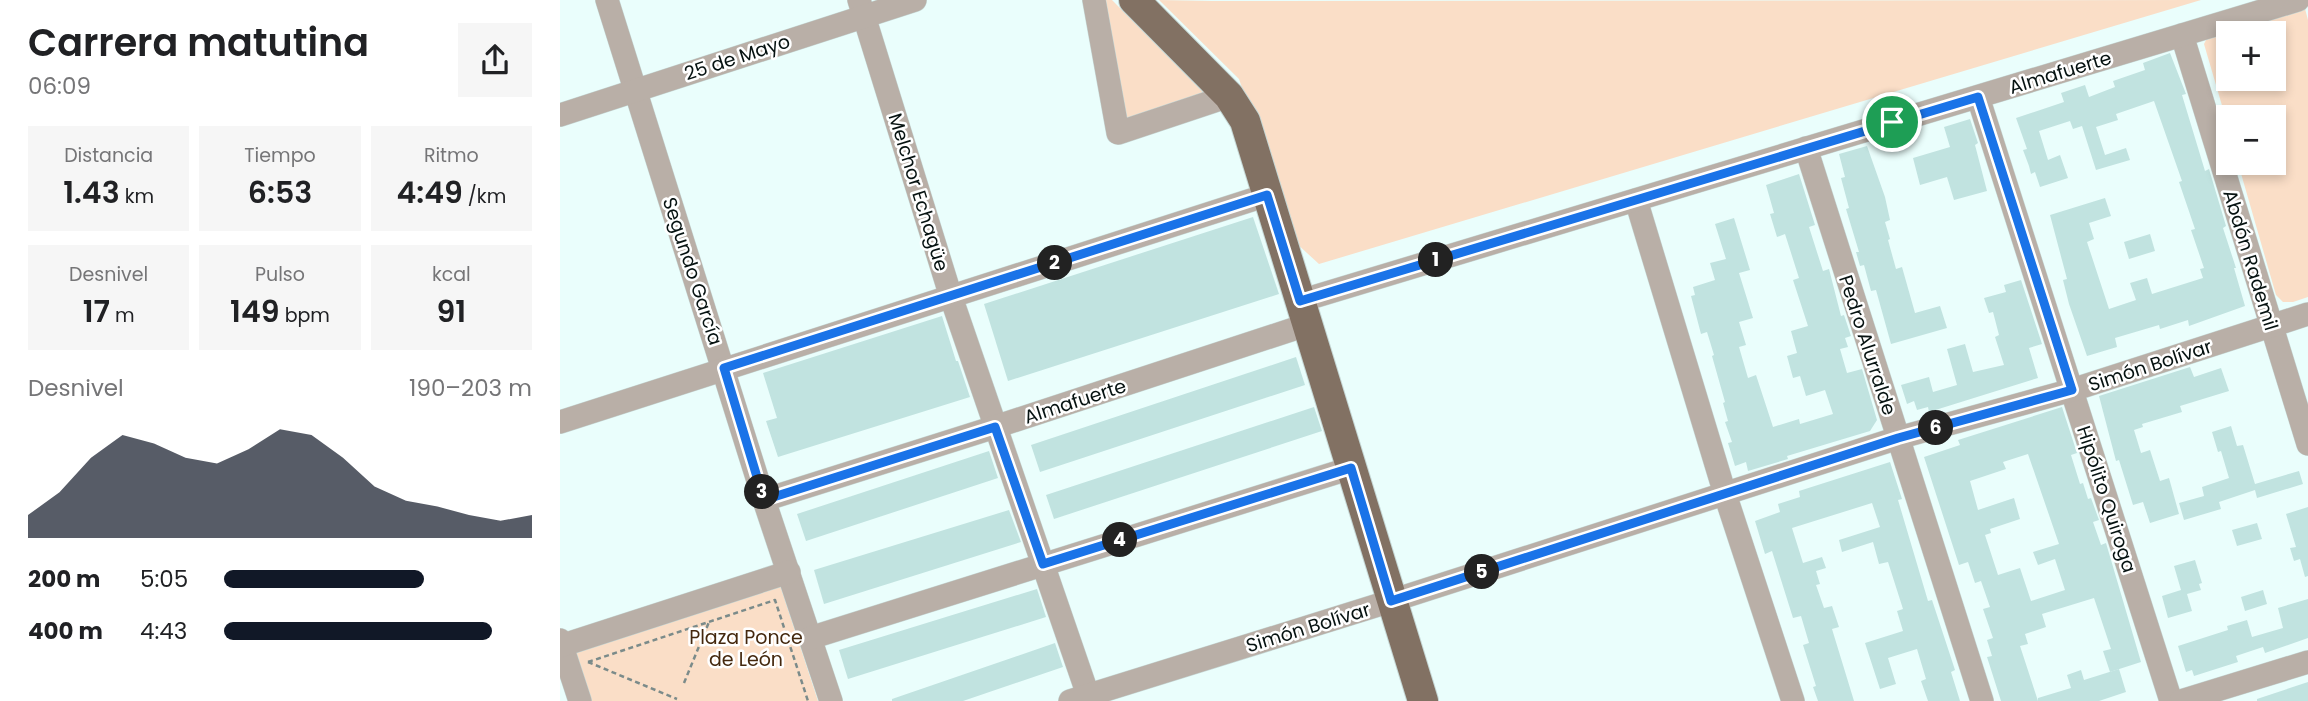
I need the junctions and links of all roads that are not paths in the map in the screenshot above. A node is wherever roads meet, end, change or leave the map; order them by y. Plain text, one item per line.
1 (607, 0) edge
2 (915, 0) edge
3 (1094, 0) edge
4 (1134, 0) edge
5 (2298, 0) edge
6 (861, 8) edge
7 (2182, 35) junction
8 (636, 90) junction
9 (1230, 96) junction
10 (1978, 97) junction
11 (560, 116) edge
12 (1806, 148) junction
13 (1267, 195) junction
14 (1636, 200) junction
15 (951, 297) junction
16 (1303, 313) junction
17 (2308, 314) edge
18 (2271, 327) junction
19 (724, 368) junction
20 (2072, 390) junction
21 (560, 422) edge
22 (995, 427) junction
23 (1898, 438) junction
24 (2308, 444) edge
25 (1351, 468) junction
26 (1725, 494) junction
27 (764, 500) junction
28 (1043, 564) junction
29 (789, 572) junction
30 (1391, 601) junction
31 (810, 638) junction
32 (561, 644) edge
33 (2308, 662) edge
34 (1082, 699) edge
35 (580, 701) edge
36 (831, 701) edge
37 (1423, 701) edge
38 (1793, 701) edge
39 (1982, 701) edge
40 (2171, 701) edge
41 (2181, 701) edge

1 - 8 street, Segundo García
2 - 6 street, 25 de Mayo
3 - 9 street
4 - 9 main road
5 - 7 street, Almafuerte
6 - 8 street, 25 de Mayo
6 - 15 street, Melchor Echagüe
7 - 10 street, Almafuerte
7 - 18 street, Abdón Rademil
8 - 11 street, 25 de Mayo
8 - 19 street, Segundo García
9 - 13 main road
10 - 12 street, Almafuerte
10 - 20 street, Hipólito Quiroga
12 - 14 street, Almafuerte
12 - 23 street, Pedro Alurralde
13 - 15 street
13 - 16 main road
14 - 16 street, Almafuerte
14 - 26 street
15 - 19 street
15 - 22 street, Melchor Echagüe
16 - 22 street, Almafuerte
16 - 25 main road
17 - 18 street, Simón Bolívar
18 - 20 street, Simón Bolívar
18 - 24 street, Abdón Rademil
19 - 21 street
19 - 27 street, Segundo García
20 - 23 street, Simón Bolívar
20 - 40 street, Hipólito Quiroga
22 - 27 street, Almafuerte
22 - 28 street, Melchor Echagüe
23 - 26 street, Simón Bolívar
23 - 39 street, Pedro Alurralde
25 - 28 street
25 - 30 main road
26 - 30 street, Simón Bolívar
26 - 38 street
27 - 29 street, Segundo García
28 - 31 street
28 - 34 street, Melchor Echagüe
29 - 31 street, Segundo García
29 - 32 street
30 - 34 street, Simón Bolívar
30 - 37 main road
31 - 36 street, Segundo García
32 - 35 street
33 - 41 street

